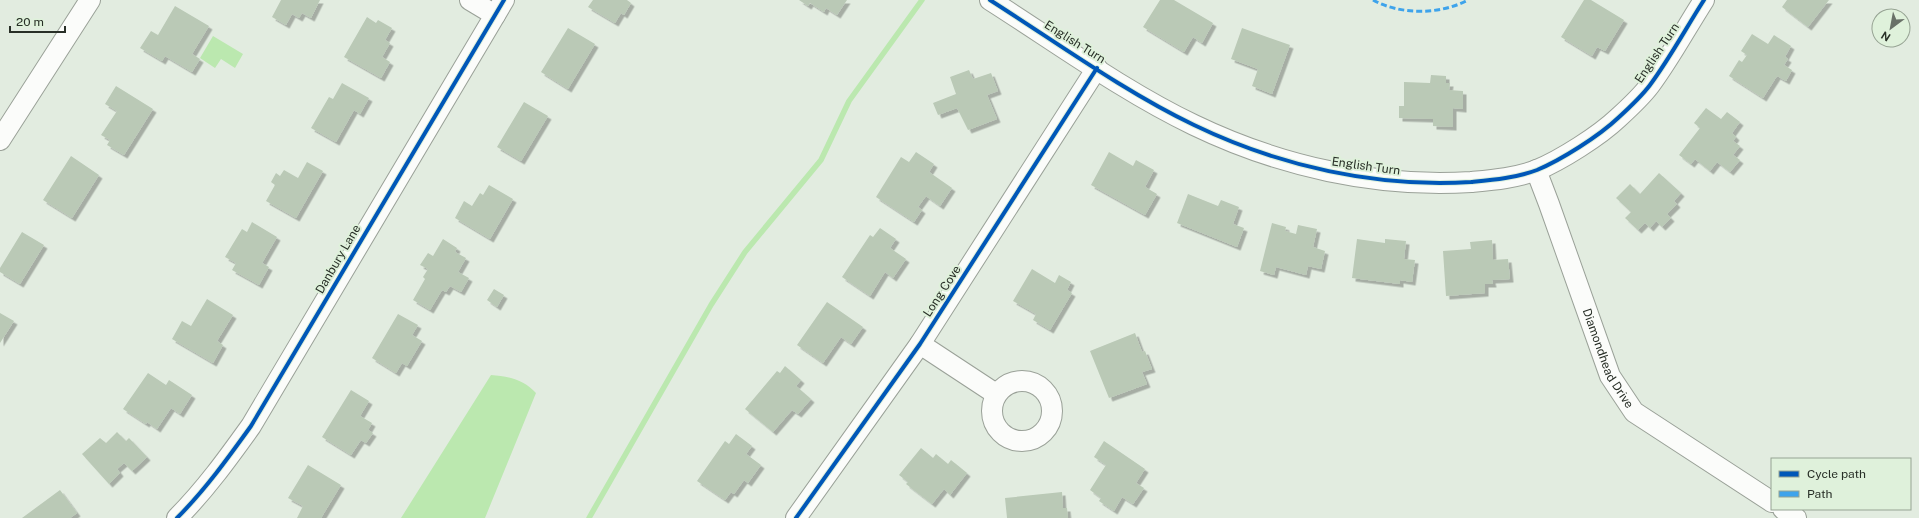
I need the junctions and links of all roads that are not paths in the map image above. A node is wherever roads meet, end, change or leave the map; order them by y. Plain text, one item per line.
1 (90, 0) edge
2 (470, 0) edge
3 (990, 0) edge
4 (1704, 0) edge
5 (499, 7) edge
6 (1097, 68) junction
7 (0, 140) edge
8 (1536, 170) junction
9 (920, 344) junction
10 (996, 394) dead end
11 (1771, 501) edge
12 (1784, 510) edge
13 (177, 518) edge
14 (796, 518) edge
15 (1796, 518) edge

1 - 7 street
2 - 5 street
3 - 6 street, English Turn
4 - 8 street, English Turn
5 - 13 street, Danbury Lane
6 - 8 street, English Turn
6 - 9 street, Long Cove
8 - 11 street, Diamondhead Drive
9 - 10 street
9 - 14 street, Long Cove
12 - 15 street

